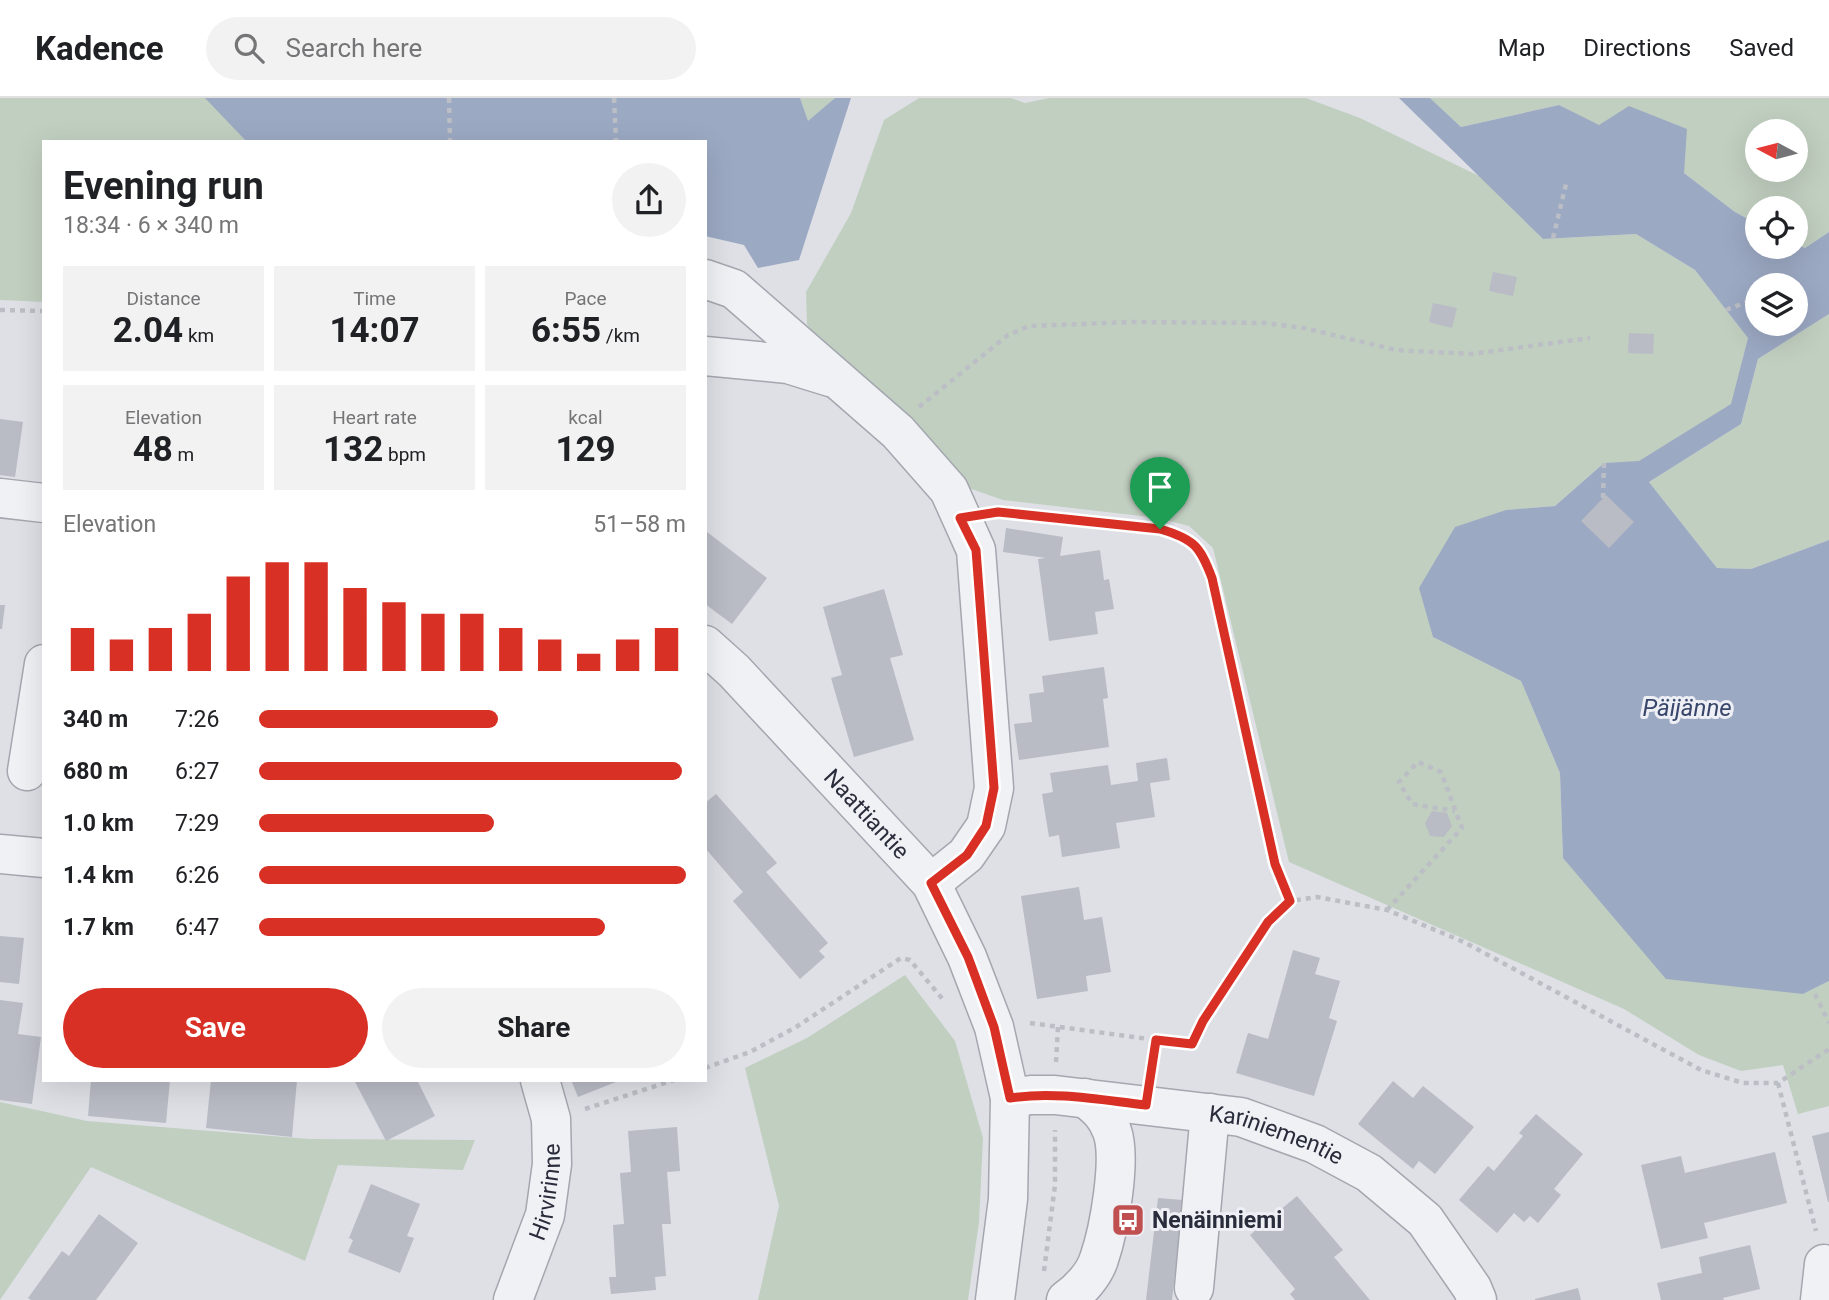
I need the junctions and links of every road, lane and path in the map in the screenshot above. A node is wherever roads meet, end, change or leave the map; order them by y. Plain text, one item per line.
1 (449, 98) edge
2 (614, 98) edge
3 (450, 140) edge
4 (616, 140) edge
5 (1566, 184) dead end
6 (1553, 238) dead end
7 (707, 280) edge
8 (1745, 303) edge
9 (0, 310) edge
10 (1726, 310) dead end
11 (42, 311) edge
12 (1590, 338) dead end
13 (707, 356) edge
14 (836, 379) junction
15 (933, 398) dead end
16 (1604, 463) dead end
17 (0, 498) edge
18 (1603, 498) dead end
19 (42, 503) edge
20 (960, 518) junction
21 (707, 647) edge
22 (42, 676) edge
23 (26, 771) dead end
24 (1455, 811) junction
25 (0, 854) edge
26 (42, 858) edge
27 (931, 883) junction
28 (1290, 901) junction
29 (1387, 910) junction
30 (1815, 994) dead end
31 (945, 1003) dead end
32 (1829, 1023) edge
33 (1058, 1027) dead end
34 (1156, 1040) junction
35 (1829, 1049) edge
36 (707, 1067) edge
37 (541, 1082) edge
38 (668, 1082) edge
39 (1778, 1083) junction
40 (1070, 1097) junction
41 (1010, 1098) junction
42 (1146, 1105) junction
43 (1210, 1113) junction
44 (551, 1119) junction
45 (1822, 1282) edge
46 (1055, 1287) edge
47 (1194, 1288) dead end
48 (513, 1300) edge
49 (995, 1300) edge
50 (1477, 1300) edge

1 - 3 path
2 - 4 path
5 - 6 path
7 - 14 street
8 - 10 path
9 - 11 path
12 - 15 path
13 - 14 street
14 - 20 street
16 - 18 path
17 - 19 street
20 - 27 street
20 - 28 path
21 - 27 street, Naattiantie
22 - 23 street
24 - 24 path
24 - 29 path
25 - 26 street
27 - 41 street, Naattiantie
28 - 29 path
28 - 34 path
29 - 39 path
30 - 32 path
31 - 36 path
33 - 34 path
34 - 42 path
35 - 39 path
37 - 44 street, Hirvirinne
38 - 44 path
39 - 45 path
40 - 41 street, Kariniementie
40 - 42 street, Kariniementie
40 - 46 path
40 - 46 street
41 - 49 street, Naattiantie
42 - 43 street, Kariniementie
43 - 47 street
43 - 50 street, Kariniementie
44 - 48 street, Hirvirinne

